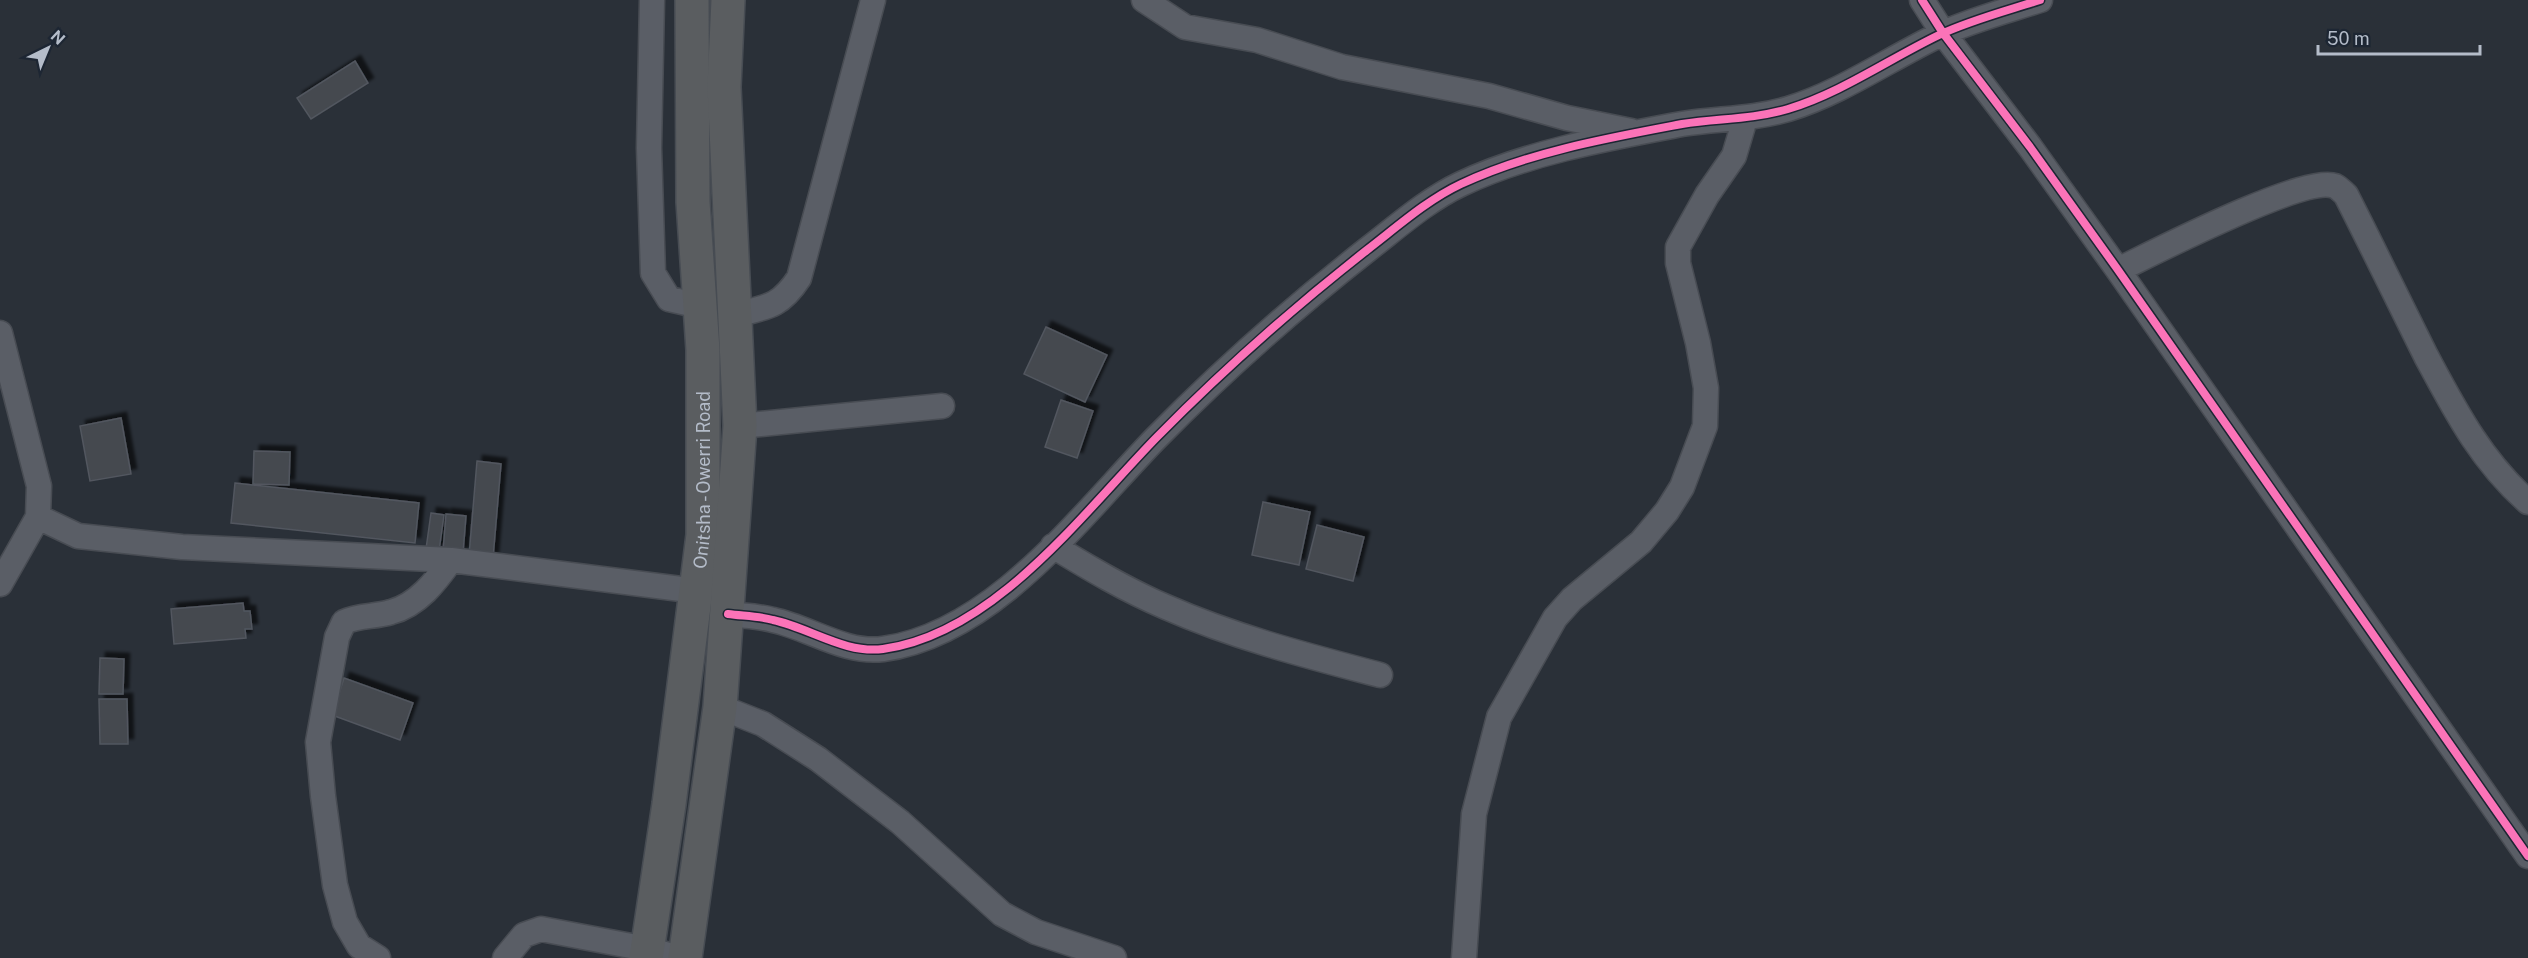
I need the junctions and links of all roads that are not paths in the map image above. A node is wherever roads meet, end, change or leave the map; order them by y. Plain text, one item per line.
1 (652, 0) edge
2 (692, 0) edge
3 (728, 0) edge
4 (873, 0) edge
5 (1144, 0) edge
6 (1922, 0) edge
7 (2040, 0) edge
8 (1943, 33) junction
9 (1744, 119) junction
10 (1641, 133) junction
11 (2118, 270) junction
12 (700, 306) junction
13 (735, 315) junction
14 (0, 333) edge
15 (942, 406) dead end
16 (740, 426) junction
17 (2528, 502) edge
18 (38, 517) junction
19 (1053, 546) junction
20 (451, 560) junction
21 (0, 584) edge
22 (697, 591) junction
23 (728, 614) junction
24 (1380, 675) dead end
25 (720, 707) junction
26 (2528, 856) edge
27 (646, 954) edge
28 (378, 958) edge
29 (505, 958) edge
30 (680, 958) edge
31 (685, 958) edge
32 (1114, 958) edge
33 (1464, 958) edge

1 - 12 street
2 - 12 highway, Onitsha - Owerri Road
3 - 13 highway, Onitsha - Owerri Road
4 - 13 street
5 - 10 street
6 - 8 street
7 - 8 street
8 - 9 street
8 - 11 street
9 - 10 street
9 - 33 street
10 - 19 street
11 - 17 street
11 - 26 street
12 - 22 highway, Onitsha - Owerri Road
13 - 16 highway, Onitsha - Owerri Road
14 - 18 street
15 - 16 street
16 - 23 highway, Onitsha - Owerri Road
18 - 20 street
18 - 21 street
19 - 23 street
19 - 24 street
20 - 22 street
20 - 28 street
22 - 27 highway, Onitsha - Owerri Road
23 - 25 highway, Onitsha - Owerri Road
25 - 31 highway, Onitsha - Owerri Road
25 - 32 street
27 - 29 street
27 - 30 street

